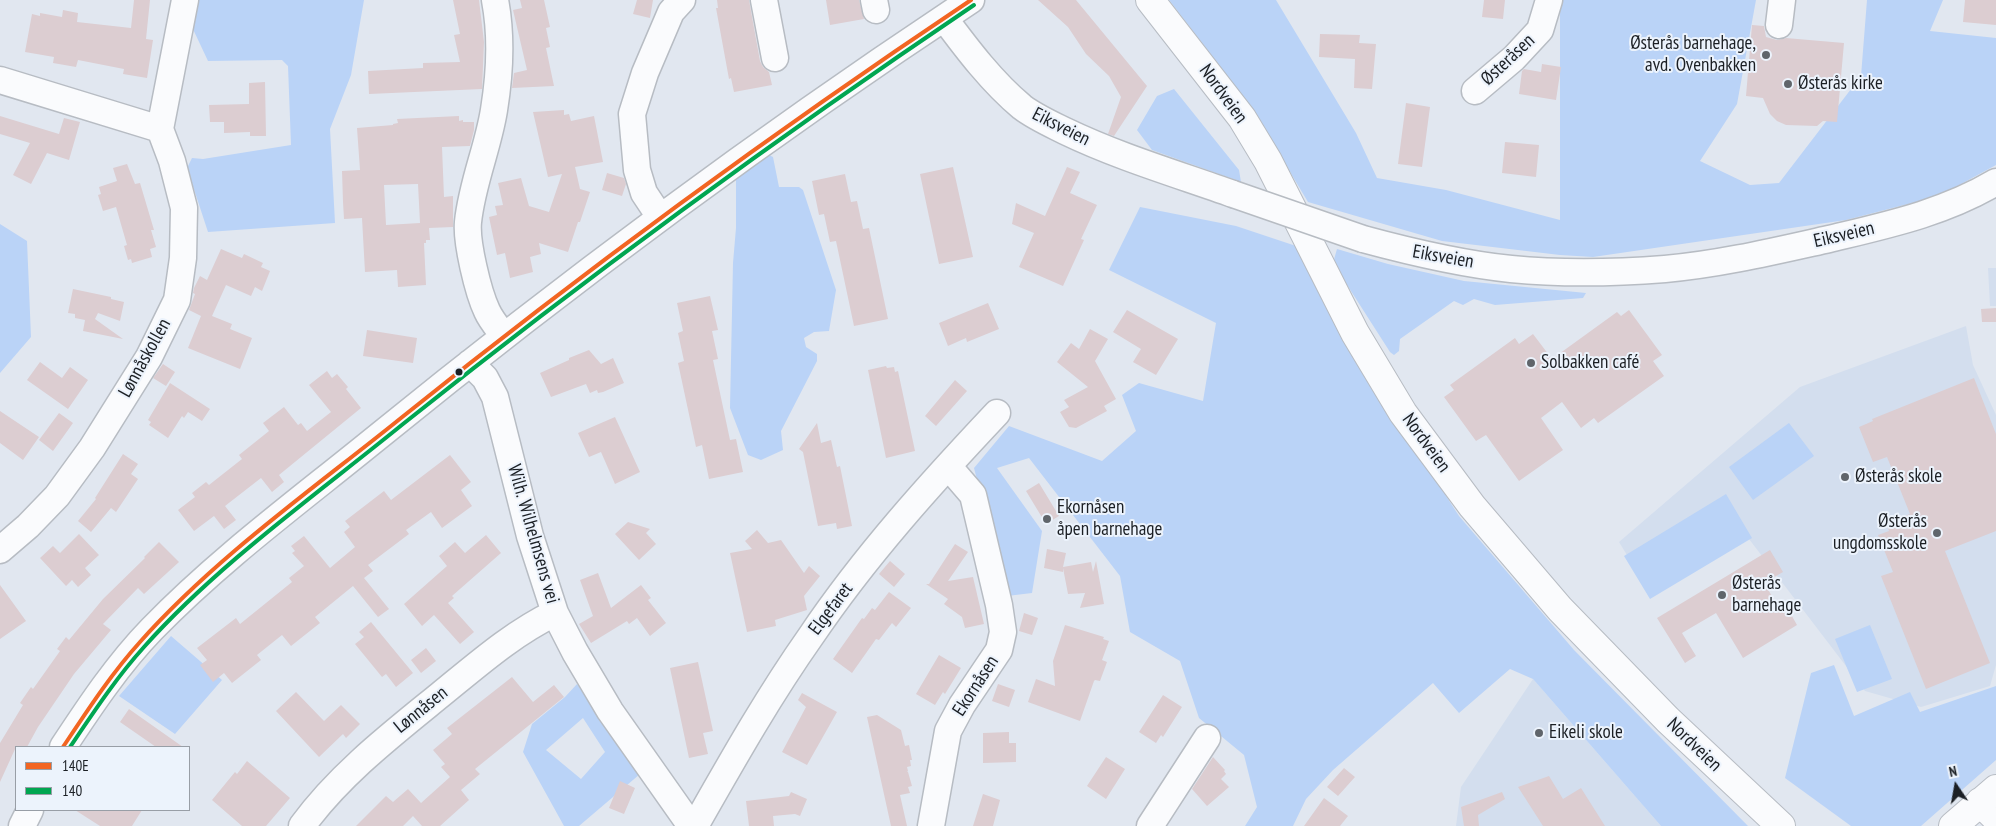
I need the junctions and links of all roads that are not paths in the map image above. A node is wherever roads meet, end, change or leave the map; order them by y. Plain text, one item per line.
1 (185, 0) edge
2 (496, 0) edge
3 (682, 0) edge
4 (764, 0) edge
5 (971, 0) edge
6 (1150, 0) edge
7 (1549, 0) edge
8 (944, 18) junction
9 (775, 58) dead end
10 (0, 80) edge
11 (1475, 91) dead end
12 (160, 129) junction
13 (1996, 182) edge
14 (660, 217) junction
15 (504, 336) junction
16 (470, 363) junction
17 (997, 413) dead end
18 (948, 466) junction
19 (0, 550) edge
20 (555, 612) junction
21 (1207, 738) dead end
22 (64, 746) edge
23 (1991, 803) edge
24 (30, 811) edge
25 (22, 826) edge
26 (302, 826) edge
27 (693, 826) edge
28 (931, 826) edge
29 (1150, 826) edge
30 (1781, 826) edge
31 (1953, 826) edge

1 - 12 street
2 - 15 street
3 - 14 street
4 - 9 street
5 - 8 street
6 - 30 main road, Nordveien
7 - 11 street, Østeråsen
8 - 13 street, Eiksveien, bridge
8 - 14 street
10 - 12 street
12 - 19 street, Lønnåskollen
14 - 15 street
15 - 16 street
16 - 20 street, Wilh. Wilhelmsens vei
16 - 22 street
17 - 18 street, Elgefaret
18 - 27 street, Elgefaret
18 - 28 street, Ekornåsen
20 - 26 street, Lønnåsen
20 - 27 street, Wilh. Wilhelmsens vei
21 - 29 street
23 - 31 main road
24 - 25 street

